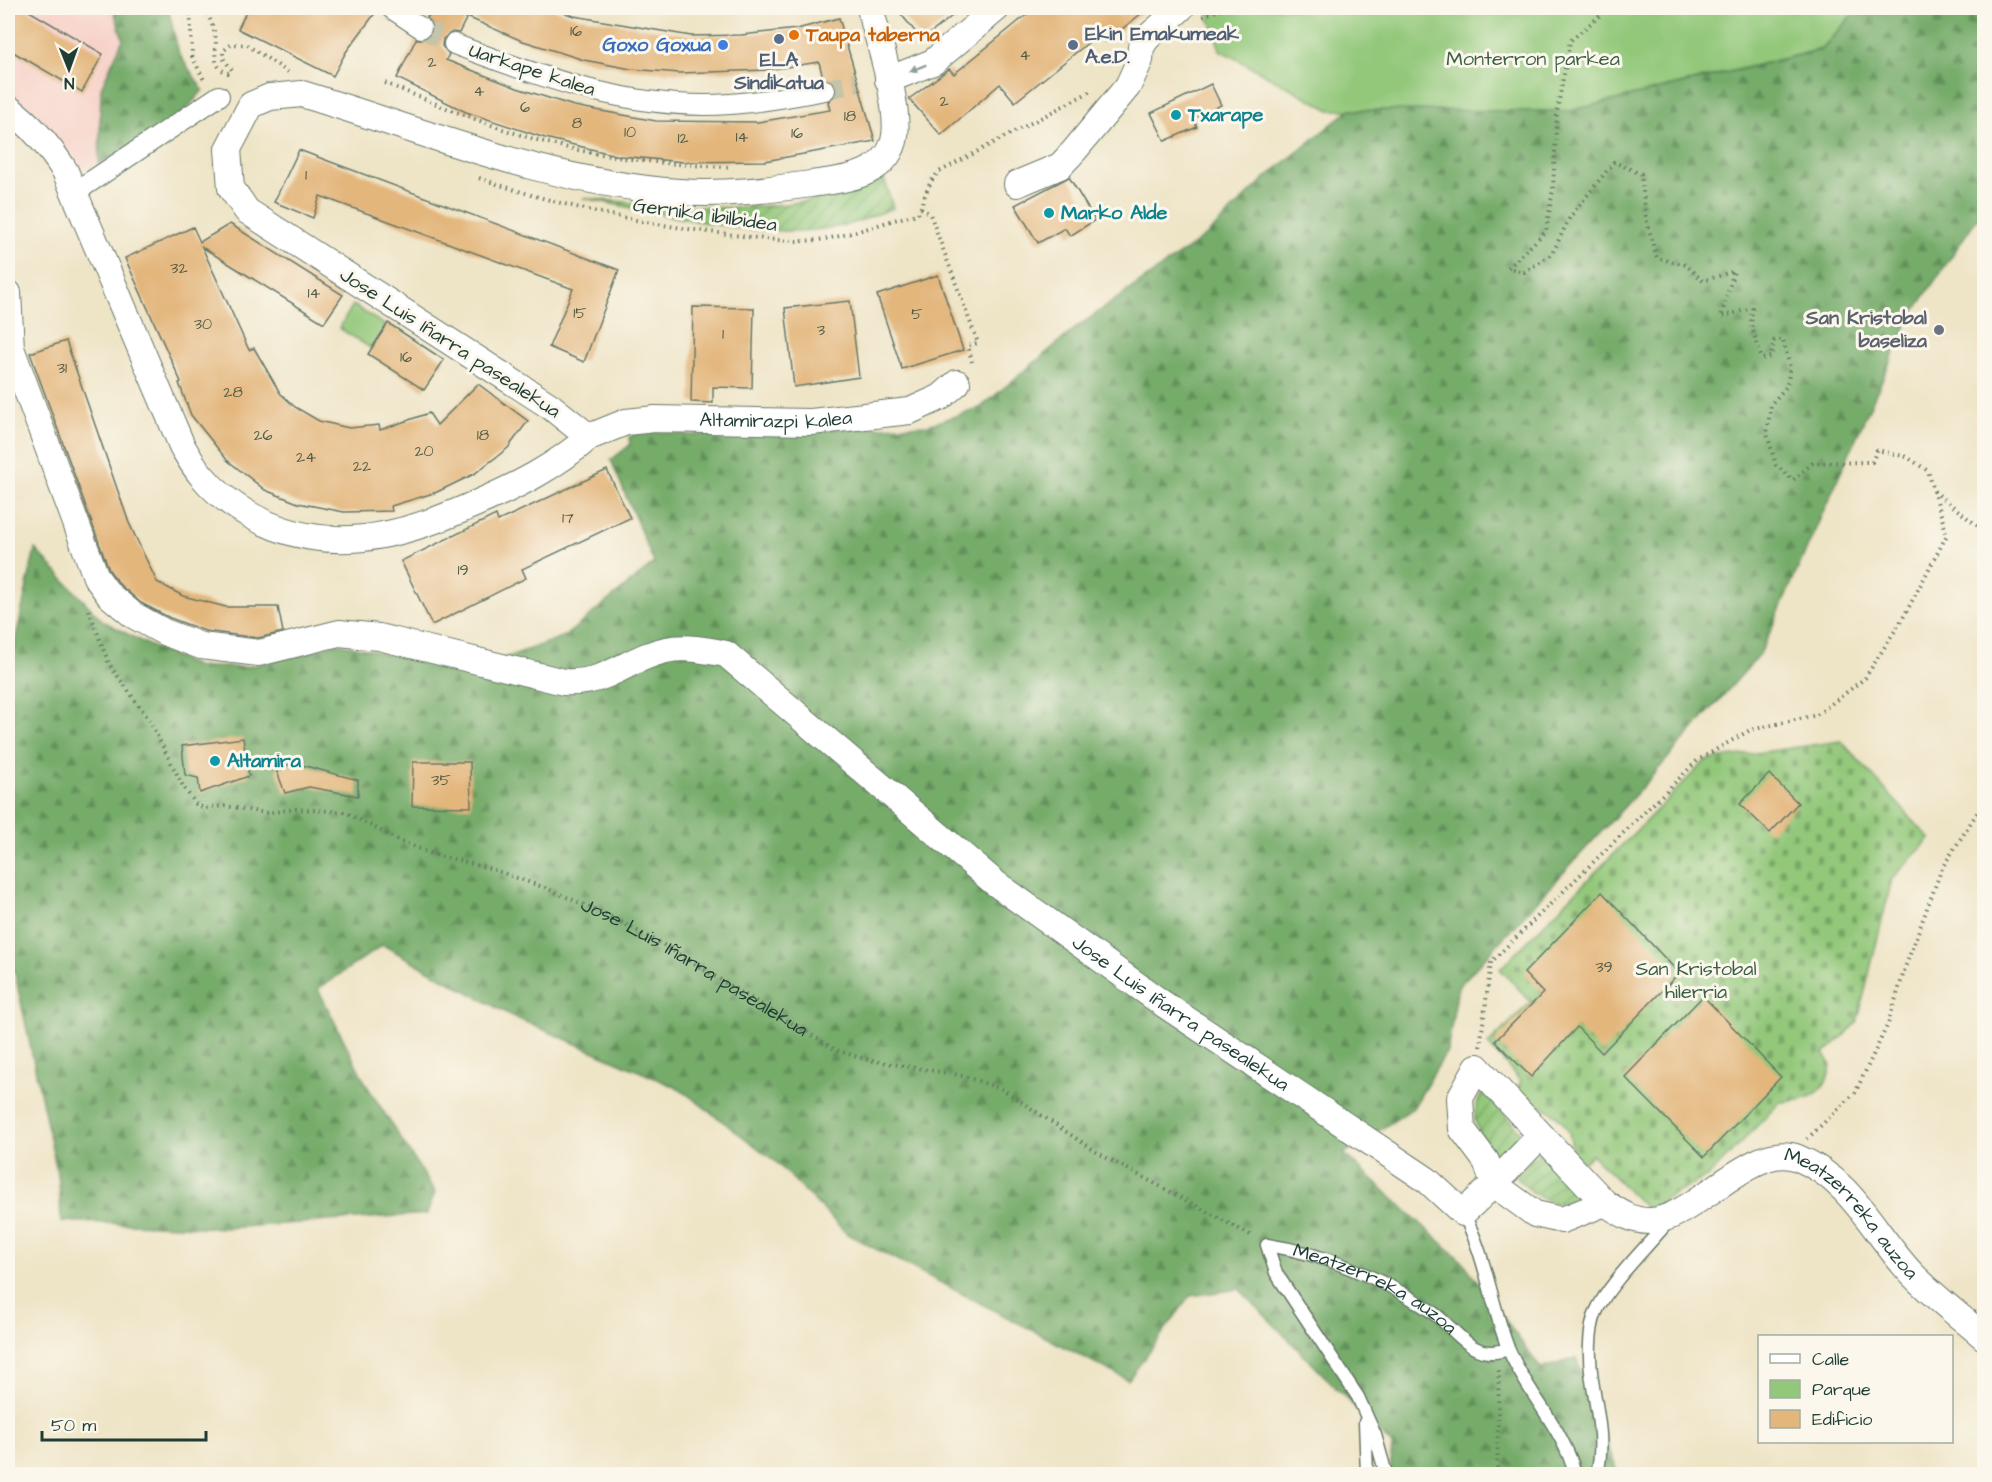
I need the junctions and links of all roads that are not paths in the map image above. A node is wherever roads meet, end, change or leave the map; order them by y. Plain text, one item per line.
1 (870, 8) edge
2 (998, 8) edge
3 (396, 11) edge
4 (1190, 13) edge
5 (421, 28) tunnel mouth
6 (454, 44) tunnel mouth
7 (888, 80) junction
8 (825, 90) tunnel mouth
9 (219, 96) road end
10 (8, 108) edge
11 (1017, 184) dead end
12 (84, 186) dead end
13 (8, 293) edge
14 (957, 383) dead end
15 (589, 437) junction
16 (1540, 1136) junction
17 (1494, 1184) junction
18 (1605, 1203) junction
19 (1463, 1213) junction
20 (1672, 1217) junction
21 (1984, 1337) edge
22 (1508, 1349) junction
23 (1364, 1412) junction
24 (1367, 1474) edge
25 (1386, 1474) edge
26 (1575, 1474) edge
27 (1597, 1474) edge

1 - 7 street
2 -> 7 street
3 - 5 street
4 - 11 street
6 - 8 street, Uarkape kalea
7 - 15 street, Jose Luis Iñarra pasealekua
9 - 12 street
10 - 15 street
13 - 19 street, Jose Luis Iñarra pasealekua
14 - 15 street, Altamirazpi kalea
16 - 17 street
16 - 17 street
16 - 18 street
17 - 18 street
17 - 19 street
18 - 20 street
19 - 22 lane
20 - 21 street, Meatzerreka auzoa
20 - 27 lane, Meatzerreka auzoa
22 - 23 lane, Meatzerreka auzoa
22 - 26 lane
23 - 24 lane
23 - 25 lane

